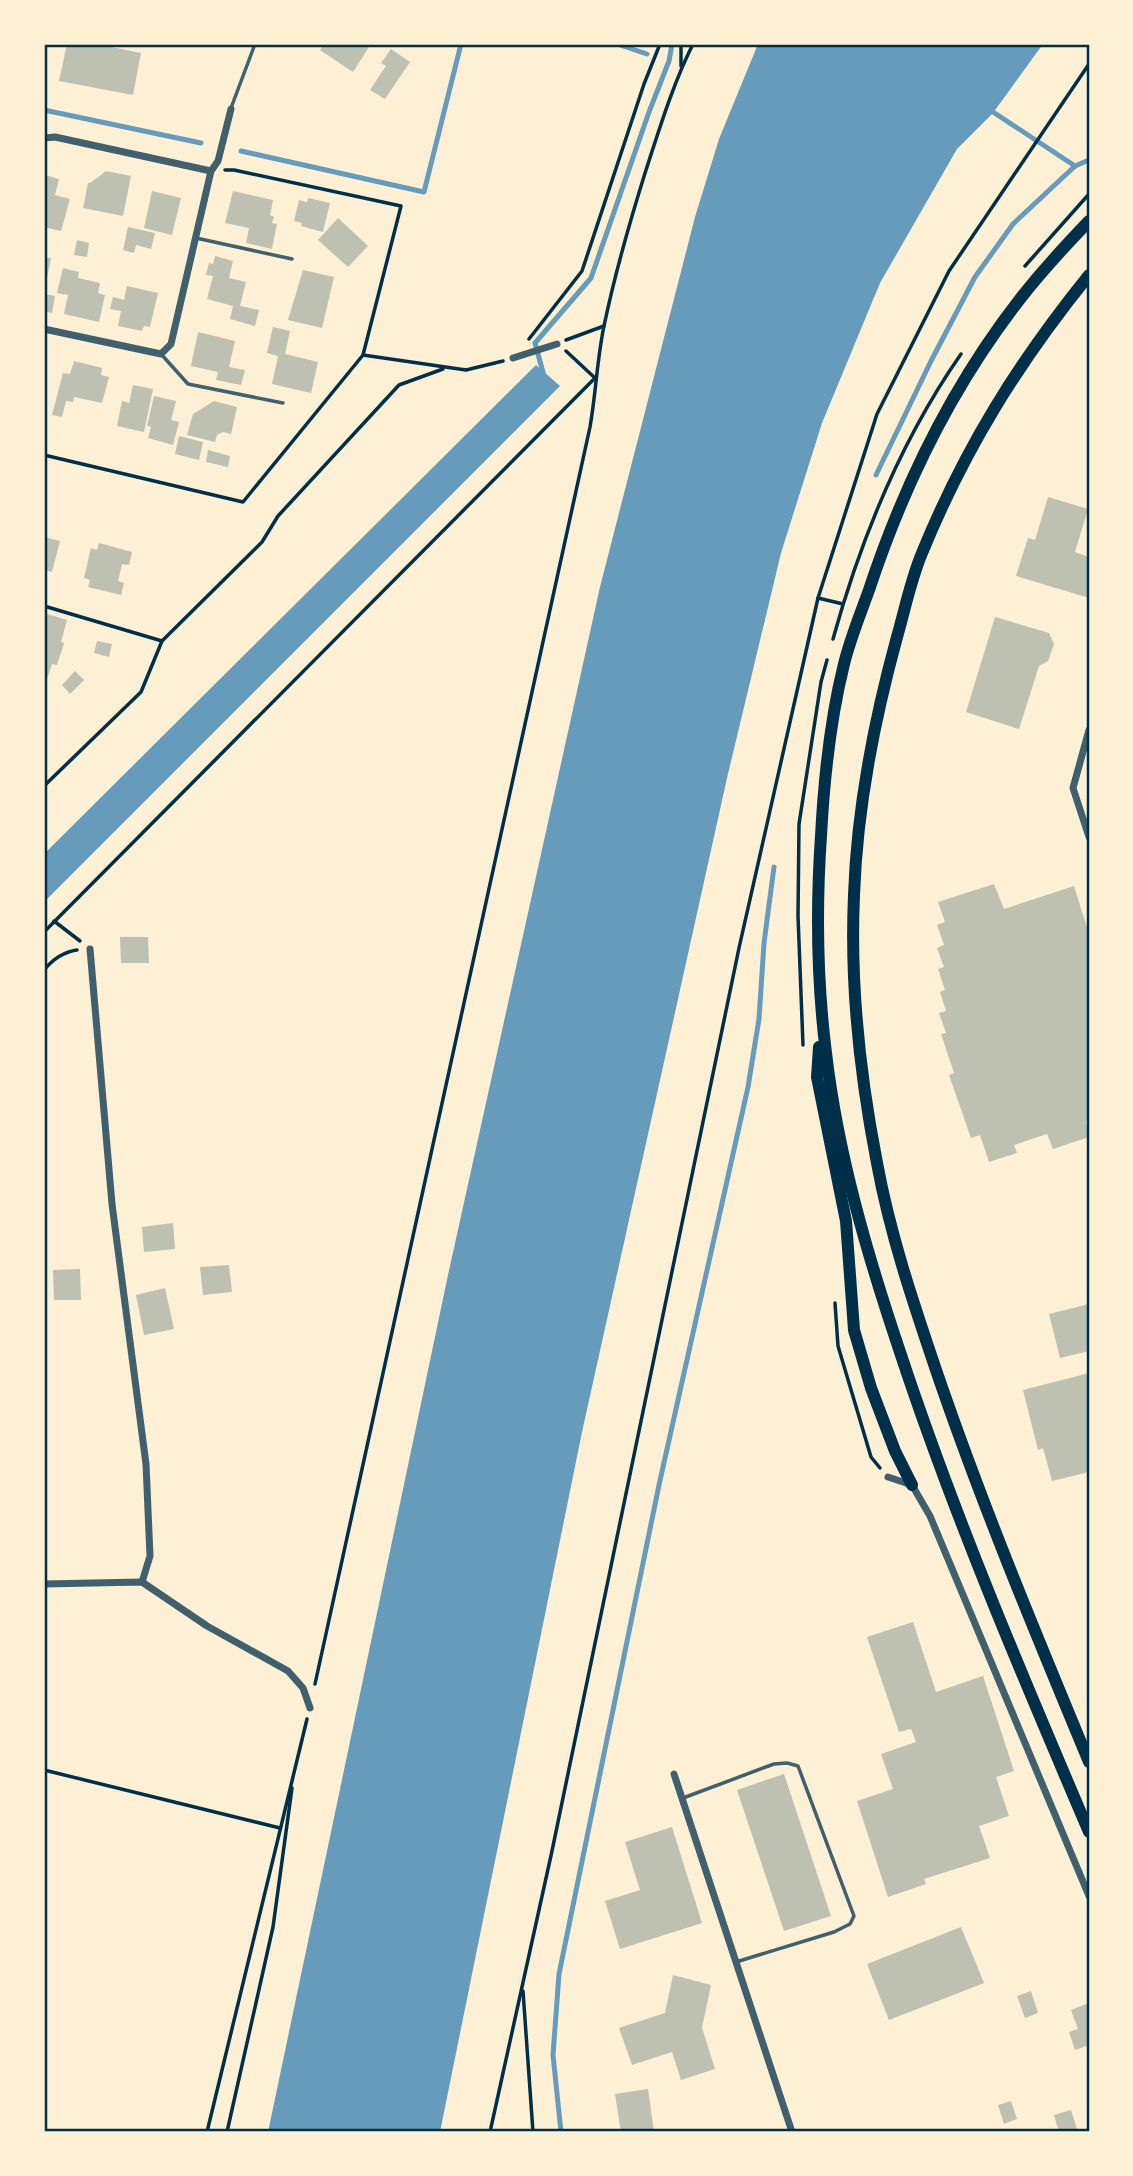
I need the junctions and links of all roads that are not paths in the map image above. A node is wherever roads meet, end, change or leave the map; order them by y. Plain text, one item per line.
1 (255, 44) edge
2 (231, 109) joint
3 (44, 138) edge
4 (211, 171) junction
5 (1089, 221) edge
6 (194, 238) junction
7 (292, 259) dead end
8 (1089, 275) edge
9 (44, 329) edge
10 (557, 344) road end
11 (161, 354) junction
12 (513, 358) road end
13 (283, 403) dead end
14 (1089, 730) edge
15 (1089, 837) edge
16 (90, 949) road end
17 (822, 1012) junction
18 (888, 1477) dead end
19 (912, 1485) junction
20 (142, 1582) junction
21 (44, 1584) edge
22 (310, 1708) road end
23 (1089, 1762) edge
24 (674, 1774) dead end
25 (682, 1798) junction
26 (1089, 1832) edge
27 (1089, 1896) edge
28 (736, 1962) junction
29 (792, 2132) edge

1 - 2 lane
2 - 4 street
3 - 4 street
4 - 6 street
5 - 17 highway
6 - 7 lane
6 - 11 street
8 - 23 highway
9 - 11 street
10 - 12 street
11 - 13 lane
14 - 15 street
16 - 20 street
17 - 19 highway
17 - 26 highway
18 - 19 street
19 - 27 street
20 - 21 street
20 - 22 street
24 - 25 street
25 - 28 street
25 - 28 lane
28 - 29 street

